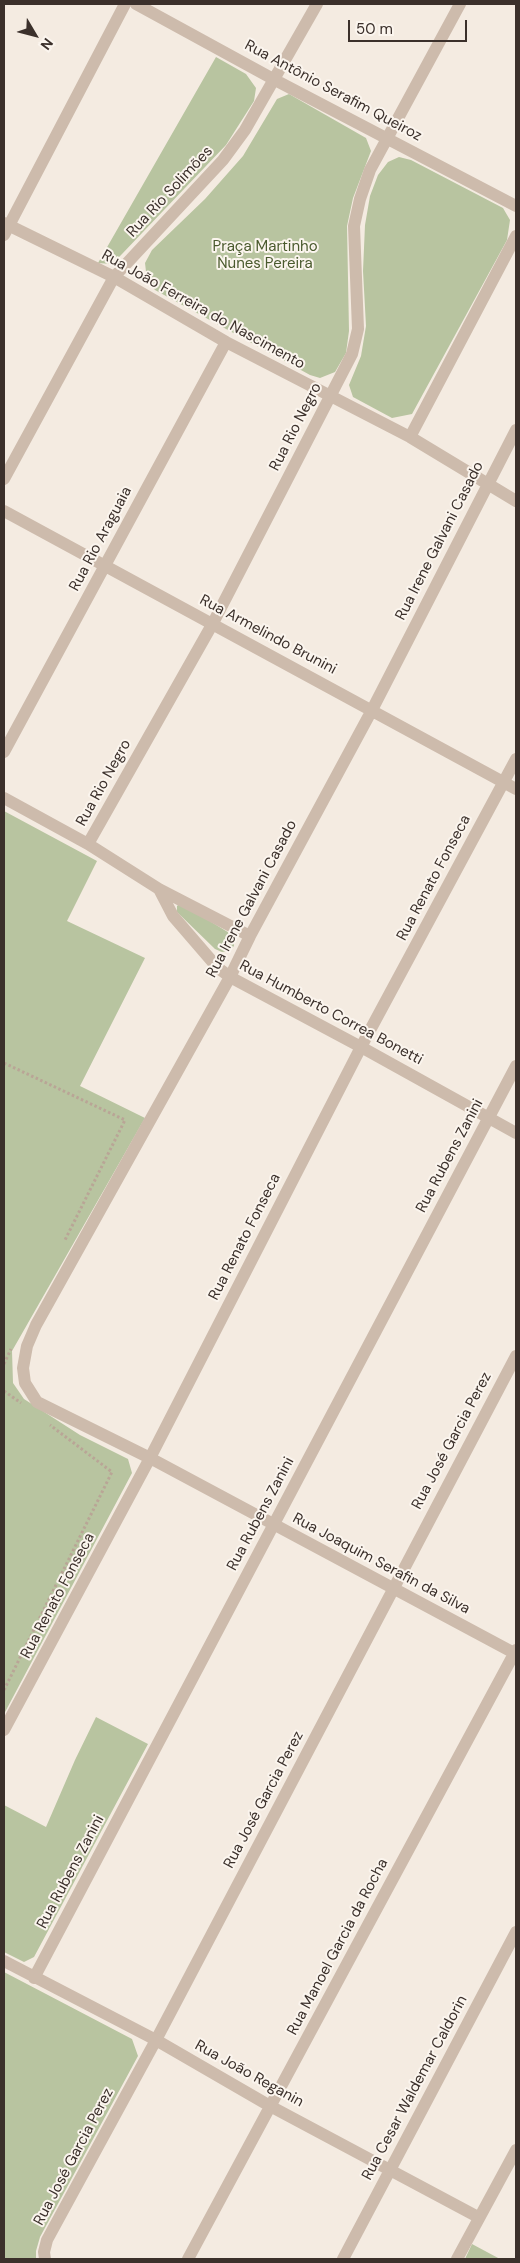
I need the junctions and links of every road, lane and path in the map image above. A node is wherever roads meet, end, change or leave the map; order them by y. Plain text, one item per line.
1 (125, 4) edge
2 (136, 4) edge
3 (317, 4) edge
4 (460, 4) edge
5 (275, 80) junction
6 (387, 138) junction
7 (516, 206) edge
8 (5, 227) edge
9 (516, 236) edge
10 (114, 277) junction
11 (226, 342) junction
12 (329, 397) junction
13 (516, 430) edge
14 (410, 437) junction
15 (4, 479) edge
16 (487, 484) junction
17 (516, 501) edge
18 (4, 511) edge
19 (104, 567) junction
20 (213, 623) junction
21 (372, 710) junction
22 (4, 752) edge
23 (516, 759) edge
24 (504, 782) junction
25 (516, 789) edge
26 (4, 798) edge
27 (88, 844) junction
28 (159, 889) junction
29 (250, 936) junction
30 (230, 978) junction
31 (361, 1047) junction
32 (4, 1063) edge
33 (516, 1066) edge
34 (488, 1117) junction
35 (516, 1133) edge
36 (65, 1242) dead end
37 (12, 1346) dead end
38 (516, 1356) edge
39 (4, 1364) edge
40 (25, 1383) joint
41 (4, 1391) edge
42 (27, 1408) dead end
43 (42, 1420) dead end
44 (150, 1458) junction
45 (274, 1525) junction
46 (392, 1589) junction
47 (516, 1653) edge
48 (4, 1690) edge
49 (4, 1730) edge
50 (516, 1932) edge
51 (4, 1962) edge
52 (34, 1978) junction
53 (156, 2040) junction
54 (270, 2106) junction
55 (516, 2150) edge
56 (390, 2168) junction
57 (478, 2217) junction
58 (45, 2259) edge
59 (188, 2259) edge
60 (343, 2259) edge
61 (457, 2259) edge

1 - 8 street
2 - 5 street, Rua Antônio Serafim Queiroz
3 - 5 street, Rua Rio Solimões
4 - 6 street, Rua Rio Negro
5 - 6 street, Rua Antônio Serafim Queiroz
5 - 10 street, Rua Rio Solimões
6 - 7 street, Rua Antônio Serafim Queiroz
6 - 12 street, Rua Rio Negro
8 - 10 street, Rua João Ferreira do Nascimento
9 - 14 street
10 - 11 street, Rua João Ferreira do Nascimento
10 - 15 street, Rua Rio Solimões
11 - 12 street, Rua João Ferreira do Nascimento
11 - 19 street, Rua Rio Araguaia
12 - 14 street, Rua João Ferreira do Nascimento
12 - 20 street, Rua Rio Negro
13 - 16 street, Rua Irene Galvani Casado
14 - 16 street, Rua João Ferreira do Nascimento
16 - 17 street, Rua João Ferreira do Nascimento
16 - 21 street, Rua Irene Galvani Casado
18 - 19 street, Rua Armelindo Brunini
19 - 20 street, Rua Armelindo Brunini
19 - 22 street, Rua Rio Araguaia
20 - 21 street, Rua Armelindo Brunini
20 - 27 street, Rua Rio Negro
21 - 24 street, Rua Armelindo Brunini
21 - 29 street, Rua Irene Galvani Casado
23 - 24 street, Rua Renato Fonseca
24 - 25 street, Rua Armelindo Brunini
24 - 31 street, Rua Renato Fonseca
26 - 27 street, Rua Humberto Correa Bonetti
27 - 28 street, Rua Humberto Correa Bonetti
28 - 29 street, Rua Humberto Correa Bonetti
28 - 30 street, Rua Humberto Correa Bonetti
29 - 30 street, Rua Irene Galvani Casado
30 - 31 street, Rua Humberto Correa Bonetti
30 - 40 street, Rua Irene Galvani Casado
31 - 34 street, Rua Humberto Correa Bonetti
31 - 44 street, Rua Renato Fonseca
32 - 36 path
33 - 34 street, Rua Rubens Zanini
34 - 35 street, Rua Humberto Correa Bonetti
34 - 45 street, Rua Rubens Zanini
37 - 39 path
38 - 46 street, Rua José Garcia Perez
40 - 44 street, Rua Joaquim Serafin da Silva
41 - 42 path
43 - 48 path
44 - 45 street, Rua Joaquim Serafin da Silva
44 - 49 street, Rua Renato Fonseca
45 - 46 street, Rua Joaquim Serafin da Silva
45 - 52 street, Rua Rubens Zanini
46 - 47 street, Rua Joaquim Serafin da Silva
46 - 53 street, Rua José Garcia Perez
47 - 54 street, Rua Manoel Garcia da Rocha
50 - 56 street, Rua Cesar Waldemar Caldorin
51 - 52 street, Rua João Reganin
52 - 53 street, Rua João Reganin
53 - 54 street, Rua João Reganin
53 - 58 street, Rua José Garcia Perez
54 - 56 street, Rua João Reganin
54 - 59 street, Rua Manoel Garcia da Rocha
55 - 57 street
56 - 57 street, Rua João Reganin
56 - 60 street, Rua Cesar Waldemar Caldorin
57 - 61 street

